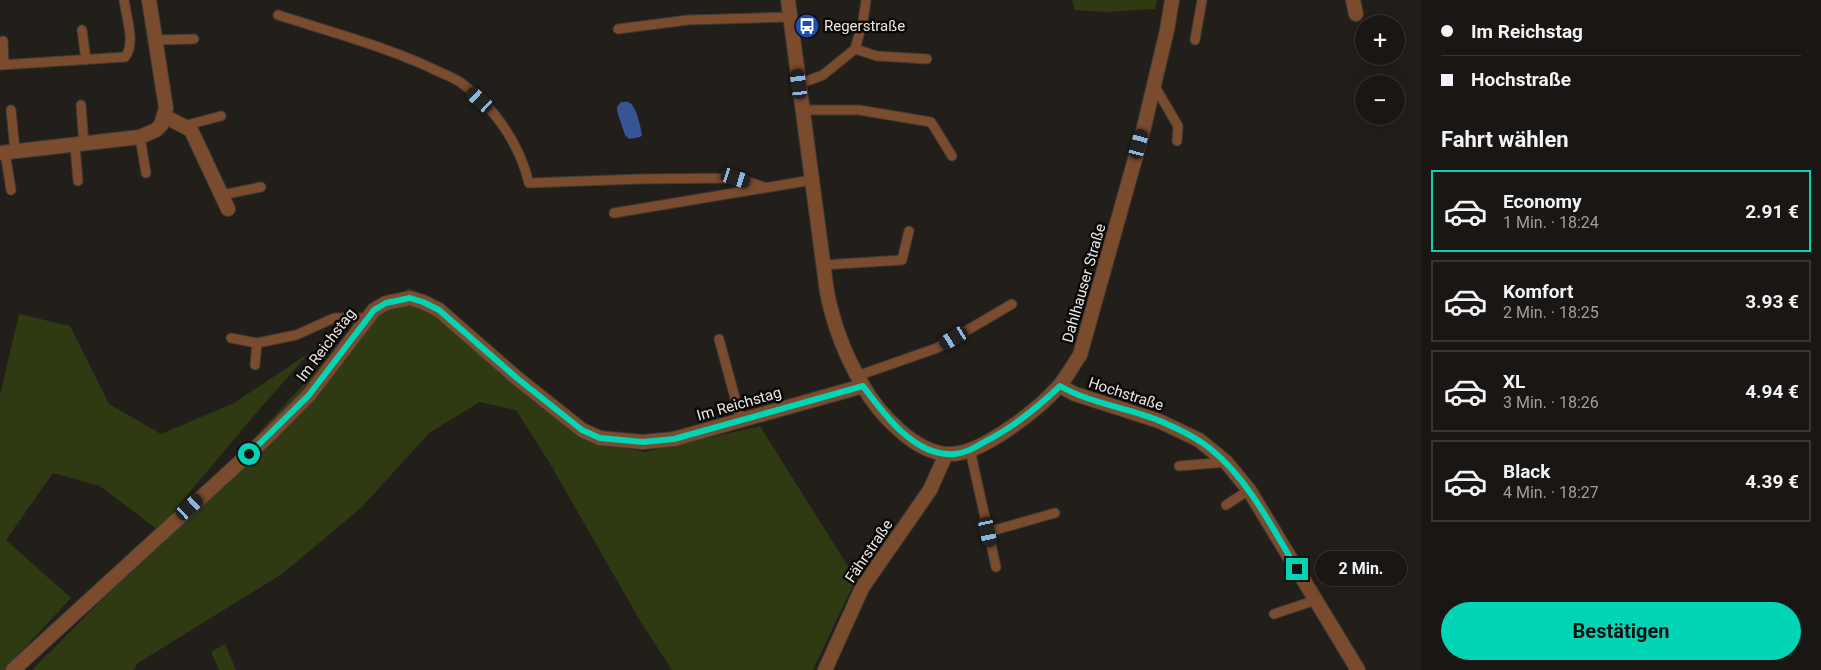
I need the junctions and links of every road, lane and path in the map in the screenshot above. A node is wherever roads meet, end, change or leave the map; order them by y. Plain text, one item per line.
1 (124, 0) edge
2 (149, 0) edge
3 (788, 0) edge
4 (866, 0) edge
5 (1172, 0) edge
6 (1202, 0) edge
7 (278, 15) dead end
8 (790, 17) junction
9 (618, 29) dead end
10 (82, 30) dead end
11 (194, 39) dead end
12 (156, 40) junction
13 (1195, 40) dead end
14 (3, 41) dead end
15 (855, 49) junction
16 (927, 59) dead end
17 (86, 60) junction
18 (2, 65) edge
19 (799, 84) junction
20 (1154, 85) junction
21 (81, 104) dead end
22 (11, 110) dead end
23 (802, 110) junction
24 (164, 116) junction
25 (221, 116) dead end
26 (182, 126) junction
27 (140, 138) junction
28 (1177, 141) dead end
29 (80, 145) junction
30 (7, 152) edge
31 (952, 156) dead end
32 (146, 174) dead end
33 (812, 180) junction
34 (78, 182) dead end
35 (261, 187) dead end
36 (764, 187) junction
37 (11, 190) dead end
38 (222, 195) junction
39 (228, 209) dead end
40 (614, 214) dead end
41 (909, 231) dead end
42 (824, 265) junction
43 (1012, 304) dead end
44 (367, 318) junction
45 (231, 338) dead end
46 (719, 339) dead end
47 (257, 342) junction
48 (255, 364) dead end
49 (860, 381) junction
50 (1060, 386) junction
51 (741, 420) junction
52 (970, 450) junction
53 (946, 454) junction
54 (1226, 462) junction
55 (1179, 466) dead end
56 (1249, 490) junction
57 (1226, 505) dead end
58 (1055, 513) dead end
59 (988, 532) junction
60 (996, 567) dead end
61 (1316, 600) junction
62 (1274, 614) dead end
63 (13, 670) edge
64 (825, 670) edge
65 (1358, 670) edge

1 - 17 lane
2 - 12 street
3 - 8 street, Dahlhauser Straße
4 - 15 lane
5 - 20 street, Dahlhauser Straße
6 - 13 lane
7 - 36 lane
8 - 9 lane
8 - 19 street, Dahlhauser Straße
10 - 17 lane
11 - 12 lane
12 - 24 street
14 - 18 lane
15 - 16 lane
15 - 19 lane
17 - 18 lane
19 - 23 street, Dahlhauser Straße
20 - 28 lane
20 - 50 street, Dahlhauser Straße
21 - 29 lane
22 - 30 lane
23 - 31 lane
23 - 33 street, Dahlhauser Straße
24 - 26 street
24 - 27 street
25 - 26 lane
26 - 38 street
27 - 29 street
27 - 32 lane
29 - 30 street
29 - 34 lane
30 - 37 lane
33 - 36 lane
33 - 42 street, Dahlhauser Straße
35 - 38 lane
36 - 40 lane
38 - 39 street
41 - 42 lane
42 - 49 street, Dahlhauser Straße
43 - 49 lane
44 - 47 lane
44 - 51 street, Im Reichstag
44 - 63 street, Im Reichstag
45 - 47 lane
46 - 51 lane
47 - 48 lane
49 - 51 street, Im Reichstag
49 - 53 street, Dahlhauser Straße
50 - 52 street, Dahlhauser Straße
50 - 54 street, Hochstraße
52 - 53 street, Dahlhauser Straße
52 - 59 lane
53 - 64 street, Fährstraße
54 - 55 lane
54 - 56 street, Hochstraße
56 - 57 lane
56 - 61 street, Hochstraße
58 - 59 lane
59 - 60 lane
61 - 62 lane
61 - 65 street, Hochstraße

